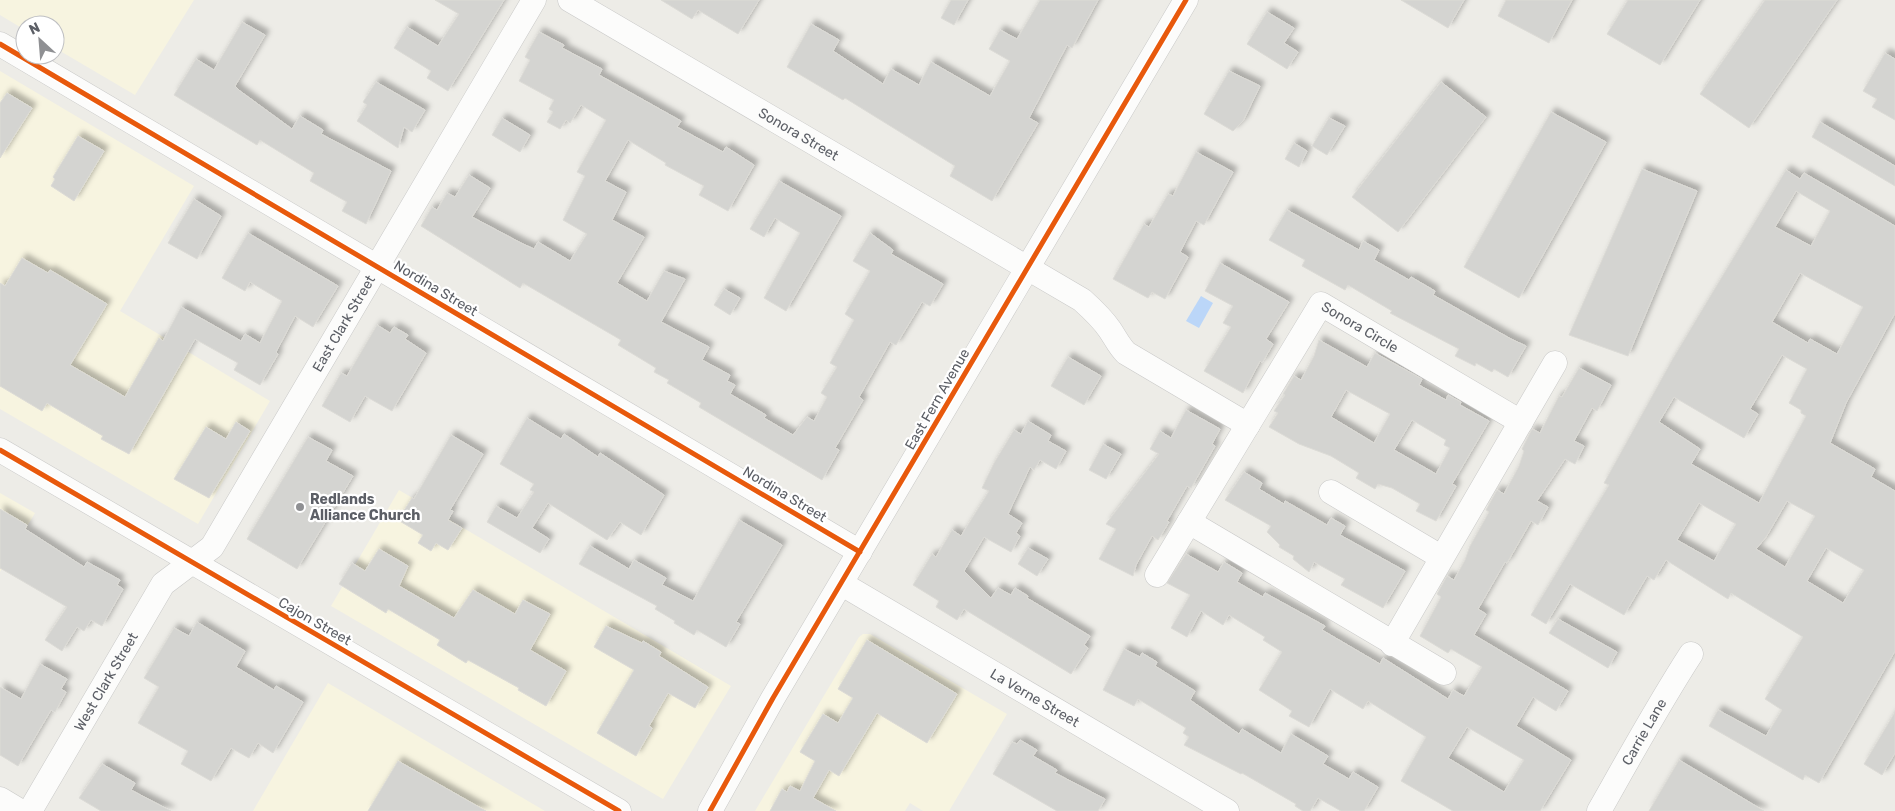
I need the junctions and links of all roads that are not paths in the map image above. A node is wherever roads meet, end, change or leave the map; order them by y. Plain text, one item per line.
1 (534, 0) edge
2 (570, 0) edge
3 (1186, 0) edge
4 (0, 44) edge
5 (378, 266) junction
6 (1027, 269) junction
7 (1555, 363) dead end
8 (1521, 422) junction
9 (1248, 425) junction
10 (0, 450) edge
11 (1331, 492) dead end
12 (1189, 522) junction
13 (860, 552) junction
14 (1441, 557) junction
15 (192, 562) junction
16 (1157, 576) dead end
17 (842, 584) junction
18 (1392, 644) junction
19 (1691, 654) dead end
20 (1444, 674) dead end
21 (0, 799) edge
22 (20, 811) edge
23 (30, 811) edge
24 (619, 811) edge
25 (710, 811) edge
26 (1227, 811) edge
27 (1599, 811) edge

1 - 5 street, East Clark Street
2 - 6 street, Sonora Street
3 - 6 street, East Fern Avenue
4 - 5 street, Nordina Street
5 - 13 street, Nordina Street
5 - 15 street, East Clark Street
6 - 9 street
6 - 13 street, East Fern Avenue
7 - 8 street
8 - 9 street, Sonora Circle
8 - 14 street
9 - 12 street, Sonora Circle
10 - 15 street, Cajon Street
11 - 14 street
12 - 16 street, Sonora Circle
12 - 18 street
13 - 17 street, East Fern Avenue
14 - 18 street
15 - 23 street, West Clark Street
15 - 24 street, Cajon Street
17 - 25 street, East Fern Avenue
17 - 26 street, La Verne Street
18 - 20 street
19 - 27 street, Carrie Lane
21 - 22 street

